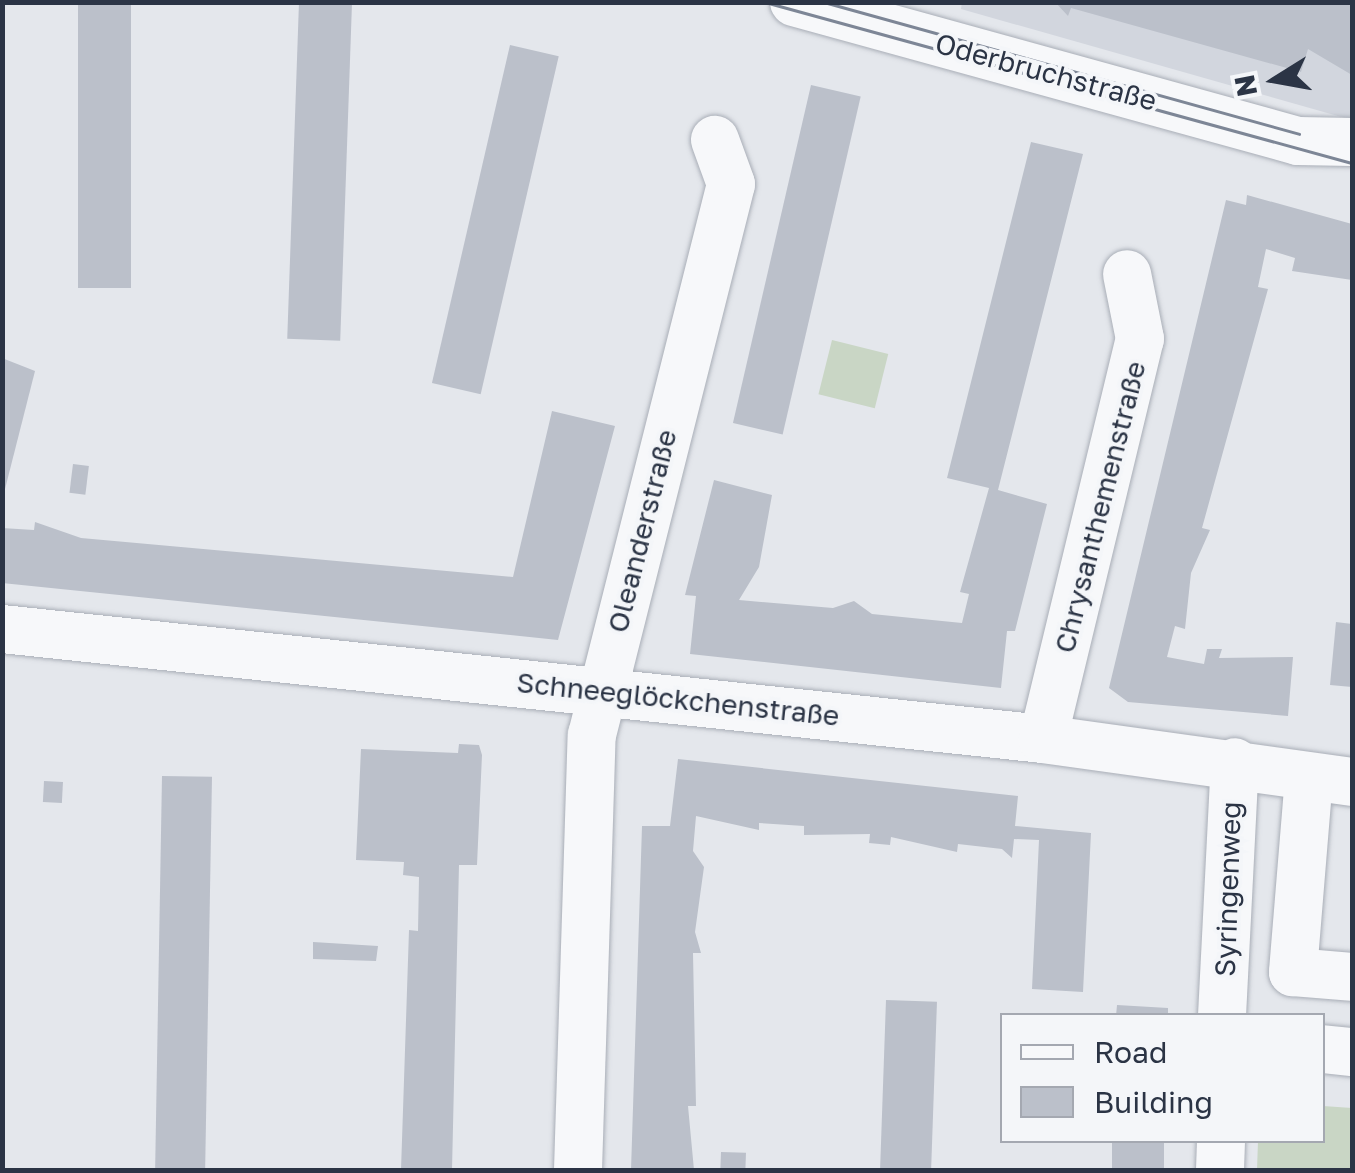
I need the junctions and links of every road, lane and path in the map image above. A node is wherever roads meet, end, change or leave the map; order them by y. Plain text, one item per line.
1 (794, 2) edge
2 (715, 140) dead end
3 (1298, 141) junction
4 (1352, 142) edge
5 (1352, 180) edge
6 (1127, 274) dead end
7 (2, 629) edge
8 (601, 690) junction
9 (1044, 738) junction
10 (1235, 762) junction
11 (1331, 779) edge
12 (1352, 977) edge
13 (1222, 1013) edge
14 (1325, 1049) edge
15 (1352, 1052) edge
16 (1221, 1143) edge
17 (578, 1170) edge
18 (1220, 1170) edge

1 - 3 street, Oderbruchstraße
2 - 8 street, Oleanderstraße
3 - 4 street, Oderbruchstraße
3 - 5 street, Oderbruchstraße
6 - 9 street, Chrysanthemenstraße
7 - 8 street, Schneeglöckchenstraße
8 - 9 street, Schneeglöckchenstraße
8 - 17 street, Oleanderstraße
9 - 10 street, Schneeglöckchenstraße
10 - 11 street, Schneeglöckchenstraße
10 - 13 street, Syringenweg
11 - 12 street
14 - 15 street
16 - 18 street

